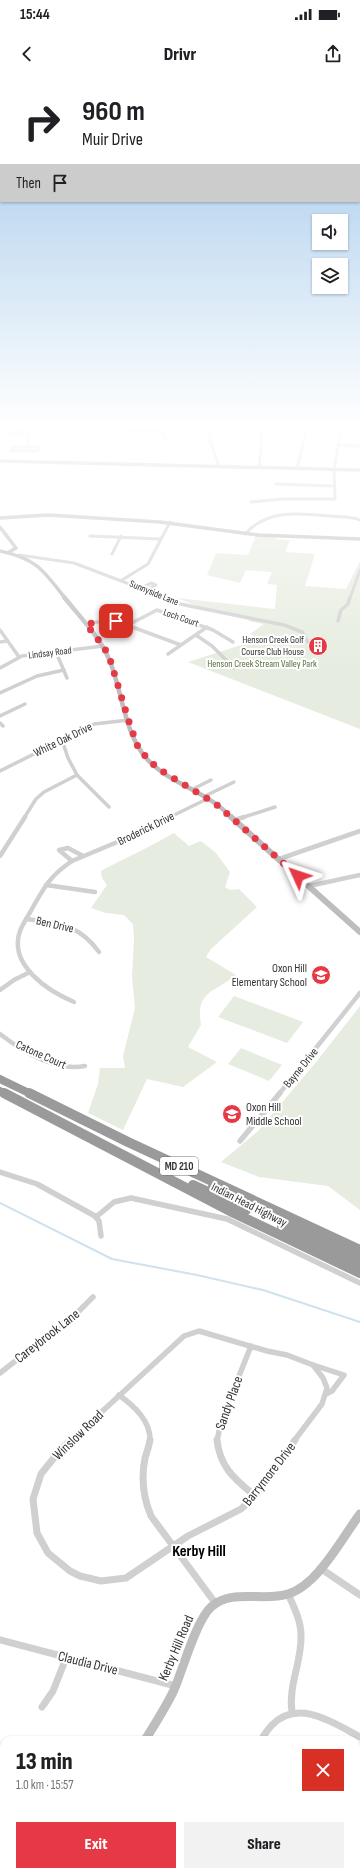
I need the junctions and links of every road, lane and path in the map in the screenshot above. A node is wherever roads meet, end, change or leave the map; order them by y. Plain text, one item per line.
1 (0, 518) edge
2 (360, 520) edge
3 (170, 522) junction
4 (0, 527) edge
5 (245, 534) junction
6 (90, 536) dead end
7 (121, 536) junction
8 (161, 539) junction
9 (360, 539) edge
10 (14, 547) junction
11 (0, 551) edge
12 (9, 552) junction
13 (112, 554) dead end
14 (19, 555) junction
15 (360, 570) edge
16 (122, 580) junction
17 (141, 588) junction
18 (145, 590) junction
19 (338, 621) dead end
20 (86, 624) junction
21 (128, 625) junction
22 (207, 627) junction
23 (0, 630) edge
24 (196, 635) junction
25 (7, 641) junction
26 (0, 642) edge
27 (233, 642) dead end
28 (308, 642) dead end
29 (181, 644) junction
30 (103, 646) junction
31 (56, 652) junction
32 (168, 654) dead end
33 (19, 657) junction
34 (0, 668) edge
35 (234, 668) dead end
36 (64, 670) junction
37 (67, 678) dead end
38 (0, 693) edge
39 (25, 704) dead end
40 (0, 716) edge
41 (129, 720) junction
42 (62, 740) junction
43 (0, 771) edge
44 (76, 775) junction
45 (211, 780) dead end
46 (234, 782) dead end
47 (193, 789) junction
48 (207, 797) junction
49 (275, 807) dead end
50 (109, 808) dead end
51 (235, 820) junction
52 (360, 830) edge
53 (0, 856) edge
54 (83, 856) junction
55 (279, 859) junction
56 (72, 861) junction
57 (360, 875) edge
58 (46, 885) junction
59 (309, 886) junction
60 (95, 892) dead end
61 (26, 919) junction
62 (360, 932) edge
63 (99, 952) dead end
64 (30, 972) junction
65 (0, 990) edge
66 (360, 993) edge
67 (74, 1002) dead end
68 (0, 1034) edge
69 (85, 1066) dead end
70 (0, 1079) edge
71 (0, 1091) edge
72 (240, 1141) dead end
73 (128, 1142) junction
74 (0, 1172) edge
75 (162, 1174) junction
76 (96, 1218) junction
77 (101, 1236) dead end
78 (360, 1250) edge
79 (360, 1257) edge
80 (360, 1264) edge
81 (360, 1273) edge
82 (360, 1283) edge
83 (93, 1297) dead end
84 (251, 1346) junction
85 (313, 1365) junction
86 (0, 1373) edge
87 (344, 1375) joint
88 (326, 1394) junction
89 (119, 1395) junction
90 (255, 1496) junction
91 (360, 1514) edge
92 (173, 1547) junction
93 (320, 1568) junction
94 (288, 1594) junction
95 (360, 1595) edge
96 (216, 1604) junction
97 (0, 1640) edge
98 (66, 1658) junction
99 (176, 1686) junction
100 (42, 1707) dead end
101 (292, 1712) junction
102 (147, 1736) edge
103 (263, 1736) edge
104 (358, 1736) edge

1 - 3 main road
2 - 5 street
3 - 5 main road
3 - 8 street
4 - 10 main road
5 - 9 main road
6 - 7 street
7 - 8 street
7 - 13 street
8 - 16 street
10 - 11 main road
10 - 12 main road
10 - 14 main road
11 - 12 main road
12 - 14 main road
14 - 16 street, Sunnyside Lane
14 - 20 main road
15 - 19 street
16 - 17 street, Sunnyside Lane
17 - 18 street, Sunnyside Lane
17 - 18 street
18 - 28 street, Sunnyside Lane
20 - 21 street
20 - 30 main road
21 - 22 street, Loch Court
21 - 29 street
22 - 24 street
22 - 27 street, Loch Court
23 - 25 street
24 - 29 street
24 - 35 street
25 - 26 street
25 - 33 street
29 - 32 street
30 - 31 street, Lindsay Road
30 - 41 main road
31 - 33 street, Lindsay Road
31 - 36 street
33 - 34 street, Lindsay Road
36 - 37 street
36 - 38 street
39 - 40 street
41 - 42 street, White Oak Drive
41 - 47 main road
42 - 43 street, White Oak Drive
42 - 44 street
44 - 50 street
44 - 53 street
45 - 47 street
46 - 48 street, Broderick Drive
47 - 48 main road
48 - 51 main road
48 - 54 street, Broderick Drive
49 - 51 street
51 - 55 main road
52 - 55 street
54 - 56 street, Broderick Drive
54 - 56 street
55 - 59 main road
56 - 58 street, Broderick Drive
57 - 59 street
58 - 60 street
58 - 61 street, Broderick Drive
59 - 62 main road
61 - 63 street, Ben Drive
61 - 64 street, Broderick Drive
64 - 65 street
64 - 67 street, Broderick Drive
66 - 72 street, Bayne Drive
68 - 69 street, Catone Court
70 - 73 highway, Indian Head Highway / MD 210
71 - 75 highway, Indian Head Highway / MD 210
73 - 78 highway, Indian Head Highway / MD 210
73 - 79 highway
74 - 76 street
75 - 80 highway
75 - 81 highway, Indian Head Highway / MD 210
76 - 77 street
76 - 82 street
83 - 86 street, Careybrook Lane
84 - 85 street, Winslow Road
84 - 89 street, Winslow Road
84 - 90 street, Sandy Place
85 - 87 street, Winslow Road
85 - 88 street
87 - 88 street, Barrymore Drive
88 - 90 street, Barrymore Drive
89 - 92 street
89 - 92 street, Winslow Road
90 - 92 street, Barrymore Drive
91 - 93 main road
92 - 96 street
93 - 94 main road
93 - 95 street
94 - 96 main road
94 - 101 street
96 - 99 main road, Kerby Hill Road
97 - 98 street, Claudia Drive
98 - 99 street, Claudia Drive
98 - 100 street
99 - 102 main road, Kerby Hill Road
101 - 103 street
101 - 104 street

